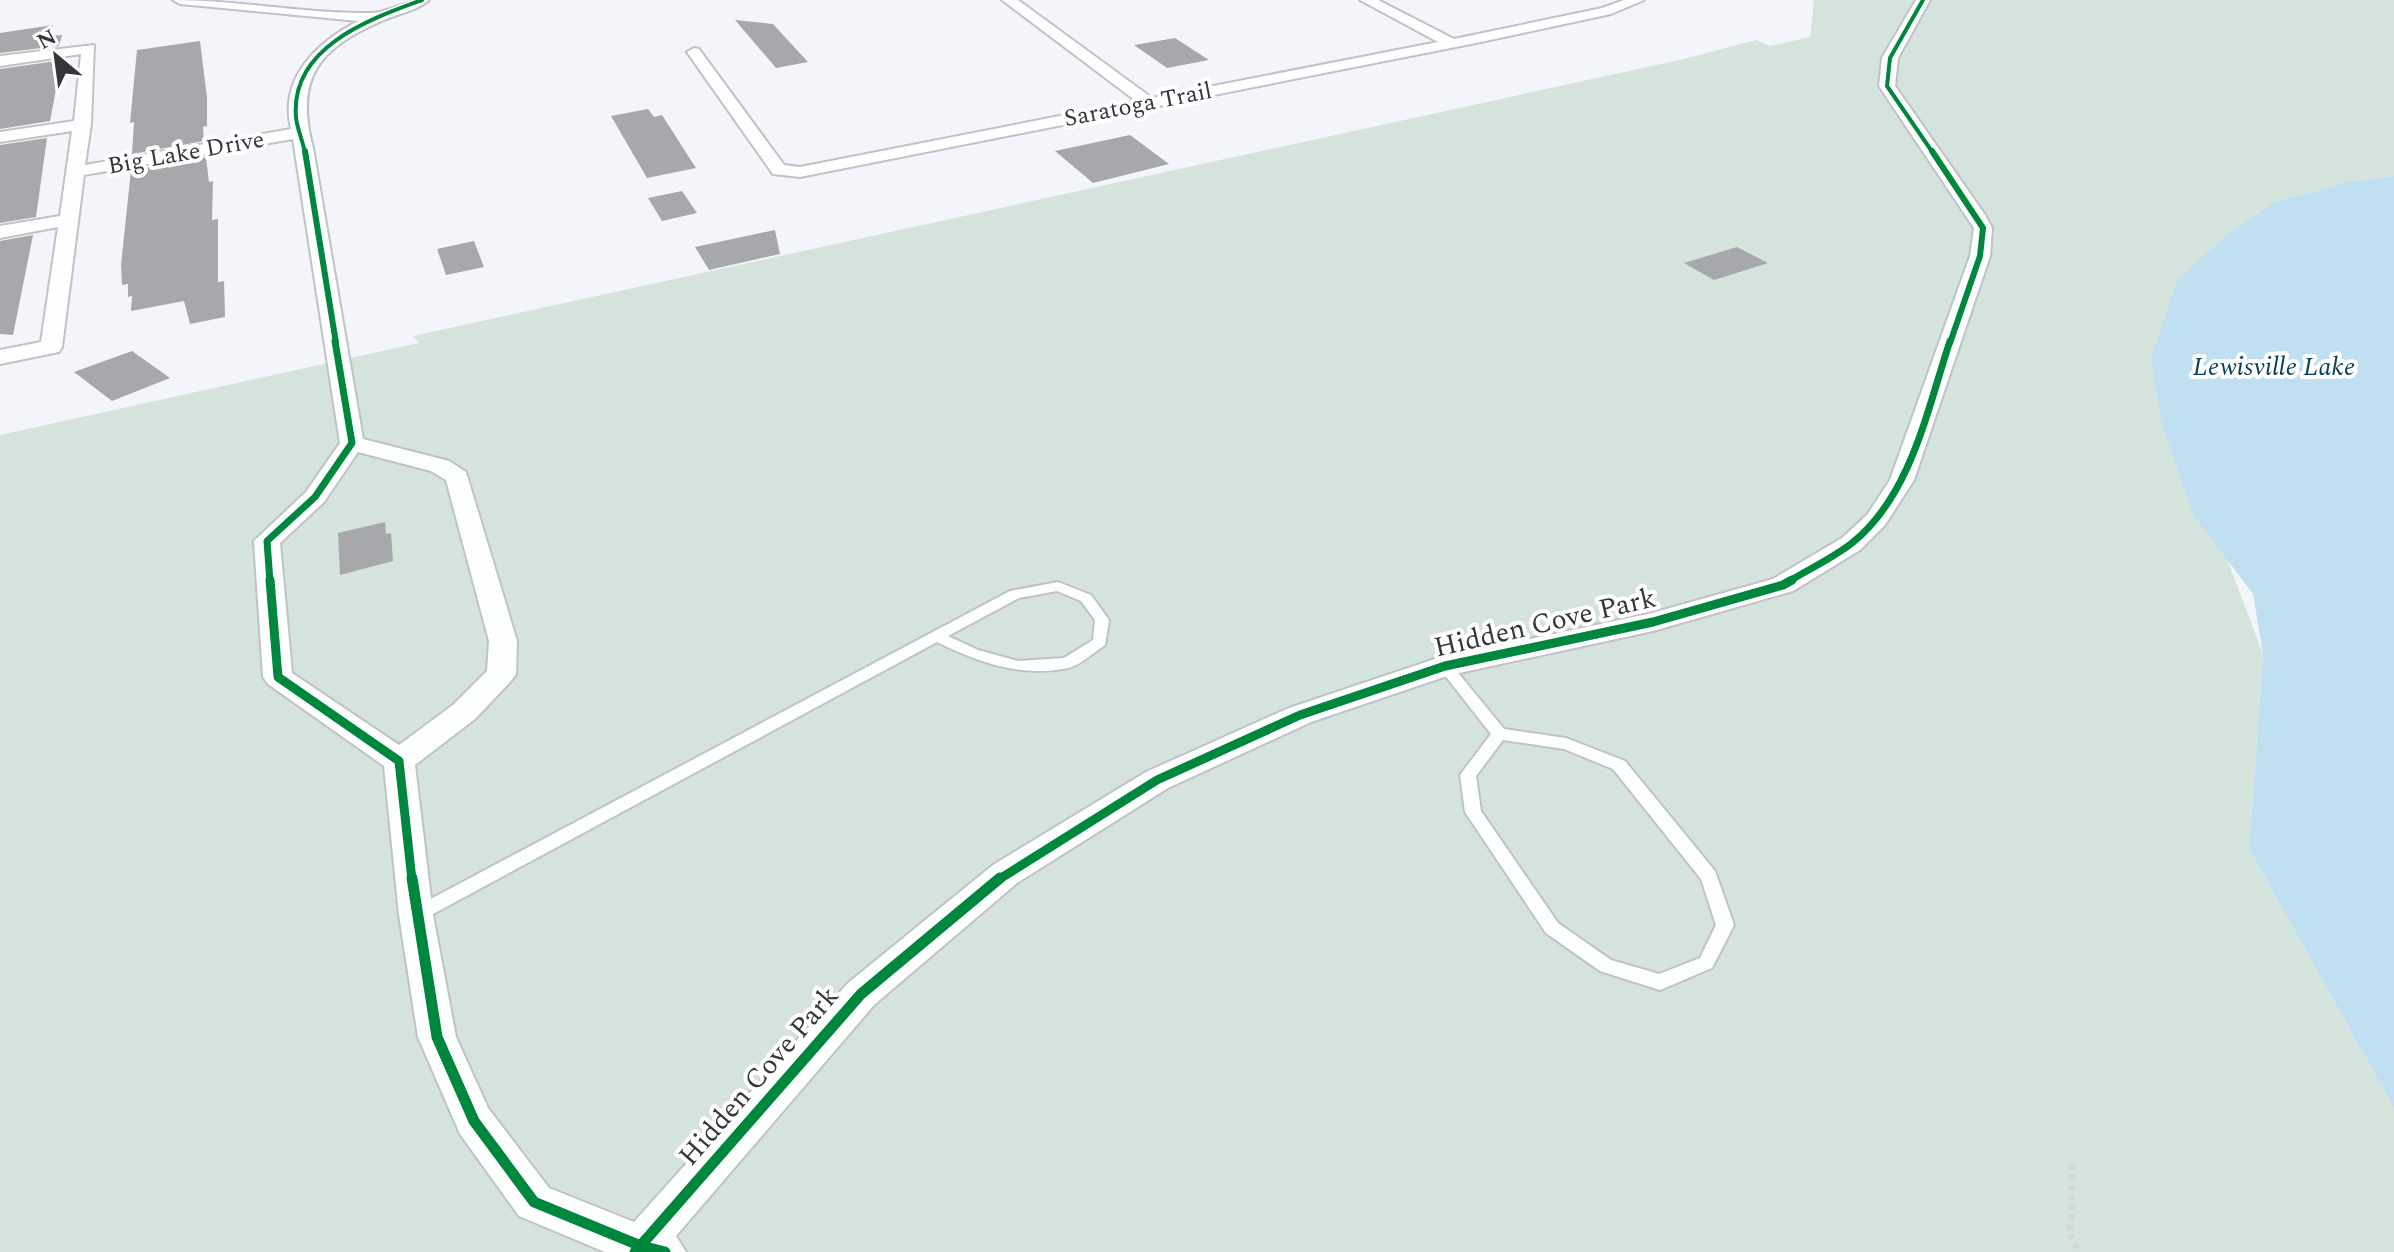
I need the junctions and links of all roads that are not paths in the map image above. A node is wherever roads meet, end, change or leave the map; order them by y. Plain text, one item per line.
1 (180, 0) edge
2 (422, 0) edge
3 (1009, 0) edge
4 (1367, 0) edge
5 (1637, 0) edge
6 (1923, 0) edge
7 (376, 18) junction
8 (1451, 43) junction
9 (694, 52) dead end
10 (0, 61) edge
11 (1149, 103) junction
12 (83, 124) junction
13 (297, 129) junction
14 (0, 137) edge
15 (74, 167) junction
16 (67, 220) junction
17 (0, 232) edge
18 (0, 357) edge
19 (352, 443) junction
20 (936, 636) junction
21 (1445, 666) junction
22 (1499, 734) junction
23 (399, 761) junction
24 (416, 915) junction
25 (647, 1250) edge

1 - 7 street
2 - 7 street
3 - 11 street
4 - 8 street
5 - 8 street, Saratoga Trail
6 - 21 street, Hidden Cove Park
7 - 13 street
8 - 11 street, Saratoga Trail
9 - 11 street, Saratoga Trail
10 - 12 street
12 - 14 street
12 - 15 street
13 - 15 street, Big Lake Drive
13 - 19 street
15 - 16 street
16 - 17 street
16 - 18 street
19 - 23 street
19 - 23 street
20 - 20 lane
20 - 24 lane
21 - 22 lane, Hidden Cove Park
21 - 25 street, Hidden Cove Park
22 - 22 lane
23 - 24 street
24 - 25 street

